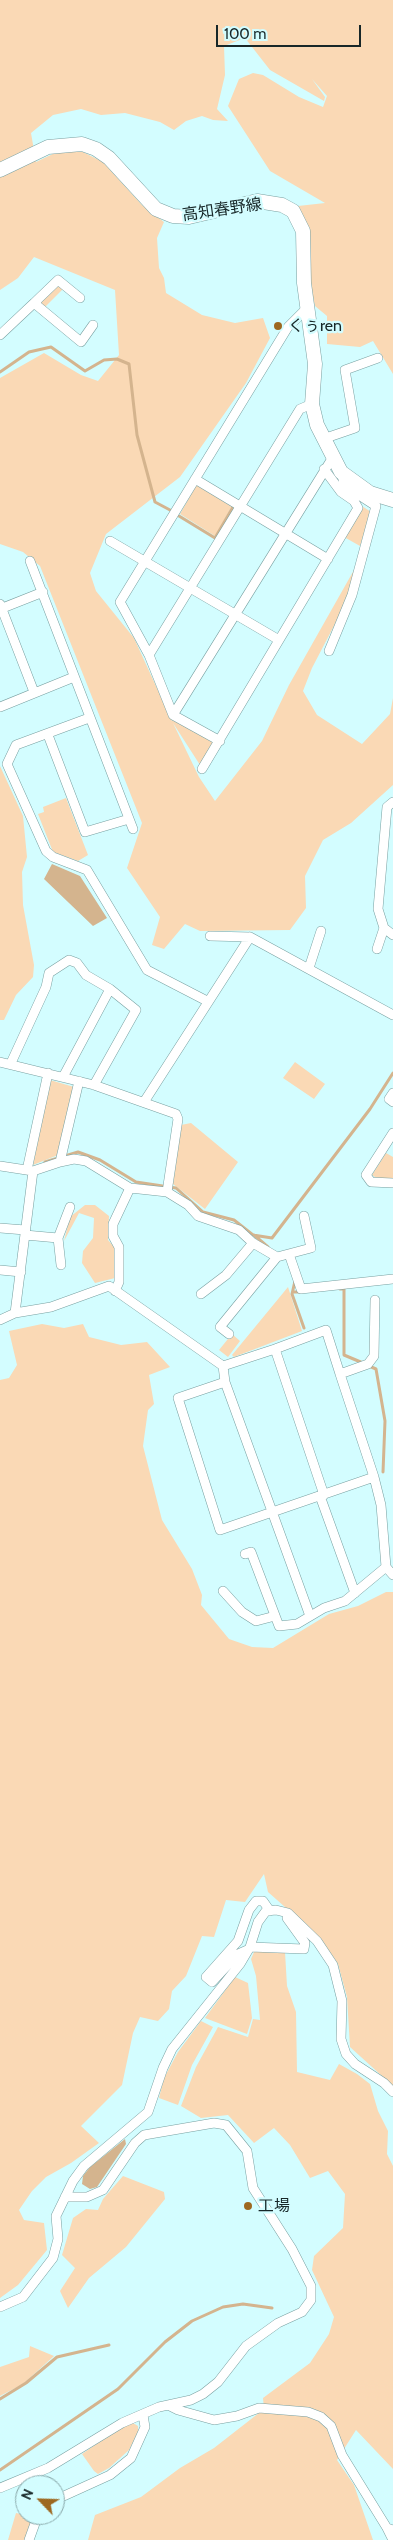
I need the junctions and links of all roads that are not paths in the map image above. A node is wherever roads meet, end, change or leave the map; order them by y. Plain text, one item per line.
1 (0, 170) edge
2 (80, 298) dead end
3 (34, 303) junction
4 (307, 308) junction
5 (93, 325) dead end
6 (0, 336) edge
7 (378, 358) dead end
8 (312, 404) junction
9 (323, 439) junction
10 (333, 457) junction
11 (324, 469) junction
12 (341, 472) junction
13 (194, 479) junction
14 (393, 500) edge
15 (242, 506) junction
16 (286, 532) junction
17 (110, 542) dead end
18 (328, 559) junction
19 (30, 561) dead end
20 (145, 562) junction
21 (190, 587) junction
22 (43, 592) junction
23 (1, 607) edge
24 (234, 615) junction
25 (279, 640) junction
26 (330, 651) dead end
27 (149, 655) junction
28 (74, 677) junction
29 (34, 692) junction
30 (0, 707) edge
31 (173, 715) junction
32 (89, 718) junction
33 (48, 735) junction
34 (220, 741) junction
35 (202, 769) dead end
36 (393, 802) edge
37 (129, 819) junction
38 (133, 830) dead end
39 (384, 928) junction
40 (321, 931) dead end
41 (393, 935) edge
42 (210, 936) dead end
43 (250, 937) junction
44 (377, 949) dead end
45 (309, 968) junction
46 (110, 988) junction
47 (207, 1001) junction
48 (393, 1014) edge
49 (0, 1062) edge
50 (11, 1063) junction
51 (48, 1073) junction
52 (63, 1077) junction
53 (79, 1081) junction
54 (94, 1085) junction
55 (393, 1093) edge
56 (144, 1102) junction
57 (393, 1102) edge
58 (393, 1133) edge
59 (60, 1162) junction
60 (0, 1166) edge
61 (30, 1170) junction
62 (393, 1182) edge
63 (130, 1188) junction
64 (167, 1192) junction
65 (70, 1207) dead end
66 (304, 1216) dead end
67 (0, 1228) edge
68 (25, 1232) junction
69 (58, 1238) junction
70 (253, 1243) junction
71 (289, 1254) junction
72 (277, 1257) junction
73 (61, 1264) dead end
74 (0, 1270) edge
75 (21, 1272) junction
76 (393, 1279) edge
77 (116, 1291) junction
78 (202, 1294) dead end
79 (375, 1300) dead end
80 (15, 1313) junction
81 (0, 1320) edge
82 (229, 1334) dead end
83 (275, 1349) junction
84 (223, 1366) junction
85 (340, 1374) junction
86 (225, 1382) junction
87 (374, 1477) junction
88 (322, 1495) junction
89 (272, 1512) junction
90 (245, 1554) dead end
91 (386, 1567) junction
92 (393, 1575) edge
93 (223, 1591) dead end
94 (355, 1593) junction
95 (276, 1616) junction
96 (310, 1616) junction
97 (270, 1911) junction
98 (281, 1911) junction
99 (248, 1948) junction
100 (393, 2092) edge
101 (65, 2197) junction
102 (0, 2307) edge
103 (168, 2405) junction
104 (143, 2414) junction
105 (1, 2490) edge
106 (65, 2495) edge
107 (34, 2525) edge
108 (390, 2529) edge
109 (29, 2540) edge
110 (393, 2540) edge

1 - 4 main road, 高知春野線
2 - 3 street
3 - 5 street
3 - 6 street
4 - 8 main road, 高知春野線
4 - 13 street
7 - 9 street
8 - 9 main road, 高知春野線
8 - 15 street
9 - 10 main road, 高知春野線
10 - 11 street
10 - 12 main road, 高知春野線
11 - 16 street
11 - 18 street
12 - 14 main road, 高知春野線
12 - 26 street
13 - 15 street
13 - 20 street
15 - 16 street
15 - 21 street
16 - 18 street
16 - 24 street
17 - 20 street
18 - 25 street
19 - 22 street
20 - 21 street
20 - 27 street
21 - 24 street
21 - 27 street
22 - 23 street
22 - 28 street
23 - 29 street
24 - 25 street
24 - 31 street
25 - 34 street
27 - 31 street
28 - 29 street
28 - 32 street
29 - 30 street
31 - 34 street
32 - 33 street
32 - 37 street
33 - 37 street
33 - 47 street
34 - 35 street
36 - 39 street
37 - 38 street
39 - 41 street
39 - 44 street
40 - 45 street
42 - 43 street
43 - 45 street
43 - 47 street
45 - 48 street
46 - 50 street
46 - 52 street
46 - 54 street
47 - 56 street
49 - 50 street
50 - 51 street
51 - 52 street
51 - 61 street
52 - 53 street
53 - 54 street
53 - 59 street
54 - 56 street
55 - 57 street
56 - 64 street
58 - 62 street
59 - 61 street
59 - 63 street
60 - 61 street
61 - 68 street
63 - 64 street
63 - 77 street
64 - 70 street
65 - 69 street
66 - 71 street
67 - 68 street
68 - 69 street
68 - 75 street
69 - 73 street
70 - 72 street
70 - 78 street
71 - 72 street
71 - 76 street
72 - 82 street
74 - 75 street
75 - 80 street
77 - 80 street
77 - 84 street
79 - 85 street
80 - 81 street
83 - 84 street
83 - 85 street
83 - 88 street
84 - 86 street
85 - 87 street
86 - 89 street
86 - 89 street
87 - 88 street
87 - 91 street
88 - 89 street
88 - 94 street
89 - 96 street
90 - 95 street
91 - 92 street
91 - 94 street
93 - 95 street
94 - 96 street
95 - 96 street
97 - 98 street
97 - 99 street
97 - 99 street
98 - 99 street
98 - 100 street
99 - 101 street
101 - 102 street
101 - 103 street
103 - 104 street
103 - 108 street
104 - 105 street
104 - 106 street
107 - 109 street
108 - 110 street

